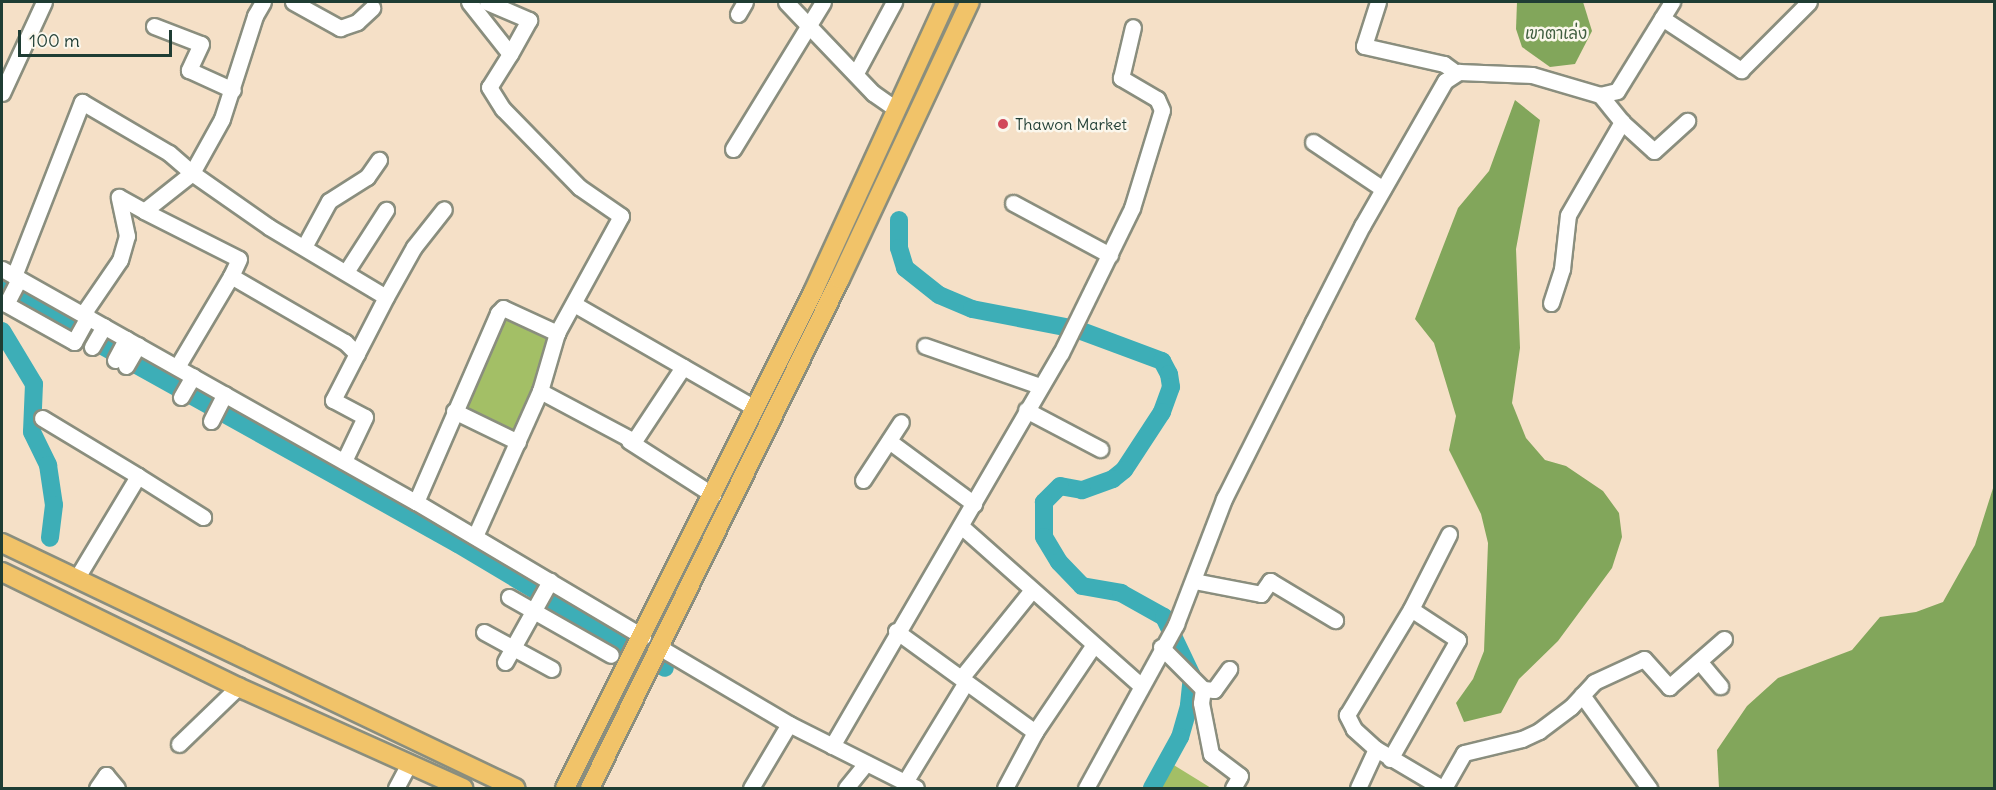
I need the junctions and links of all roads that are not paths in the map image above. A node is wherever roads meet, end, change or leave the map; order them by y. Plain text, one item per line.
1 (44, 2) edge
2 (263, 2) edge
3 (293, 2) edge
4 (469, 2) edge
5 (487, 2) edge
6 (786, 2) edge
7 (823, 2) edge
8 (894, 2) edge
9 (946, 2) edge
10 (970, 2) edge
11 (1378, 2) edge
12 (1672, 2) edge
13 (1809, 2) edge
14 (372, 8) dead end
15 (1662, 18) junction
16 (154, 26) dead end
17 (811, 26) junction
18 (1133, 27) dead end
19 (510, 54) junction
20 (1455, 72) junction
21 (856, 73) junction
22 (233, 90) junction
23 (2, 93) edge
24 (1600, 95) junction
25 (897, 110) junction
26 (1688, 121) dead end
27 (1622, 122) junction
28 (1312, 142) dead end
29 (733, 149) dead end
30 (379, 160) dead end
31 (192, 174) junction
32 (1383, 189) junction
33 (1013, 202) dead end
34 (444, 209) dead end
35 (386, 210) dead end
36 (144, 211) junction
37 (304, 247) junction
38 (1110, 255) junction
39 (346, 272) junction
40 (13, 276) edge
41 (231, 276) junction
42 (386, 297) junction
43 (1551, 303) dead end
44 (574, 304) junction
45 (86, 316) junction
46 (103, 326) junction
47 (558, 333) junction
48 (132, 342) junction
49 (926, 346) dead end
50 (92, 347) dead end
51 (357, 354) junction
52 (120, 363) dead end
53 (177, 367) junction
54 (683, 367) junction
55 (193, 376) junction
56 (1040, 386) junction
57 (540, 391) junction
58 (182, 397) dead end
59 (223, 398) junction
60 (756, 408) junction
61 (1026, 410) junction
62 (454, 411) junction
63 (42, 418) dead end
64 (211, 421) dead end
65 (901, 422) dead end
66 (629, 441) junction
67 (889, 441) junction
68 (518, 442) junction
69 (1100, 449) dead end
70 (344, 461) junction
71 (138, 477) junction
72 (863, 480) dead end
73 (713, 495) junction
74 (416, 502) junction
75 (974, 504) junction
76 (203, 517) dead end
77 (961, 526) junction
78 (1449, 534) dead end
79 (475, 536) junction
80 (2, 543) edge
81 (2, 572) edge
82 (68, 576) junction
83 (1194, 581) junction
84 (549, 584) junction
85 (1032, 590) junction
86 (509, 597) dead end
87 (536, 607) junction
88 (1411, 609) junction
89 (1335, 620) dead end
90 (896, 630) junction
91 (484, 632) dead end
92 (1724, 639) dead end
93 (641, 640) junction
94 (1163, 645) junction
95 (1093, 646) junction
96 (509, 655) junction
97 (611, 655) dead end
98 (654, 657) junction
99 (1699, 661) junction
100 (552, 669) dead end
101 (1230, 669) dead end
102 (964, 680) junction
103 (1140, 685) junction
104 (1201, 686) junction
105 (1720, 686) dead end
106 (238, 687) junction
107 (1582, 695) junction
108 (789, 724) junction
109 (1035, 732) junction
110 (179, 744) dead end
111 (832, 746) junction
112 (1376, 749) junction
113 (1390, 759) junction
114 (866, 763) junction
115 (409, 764) junction
116 (910, 785) edge
117 (463, 788) edge
118 (97, 789) edge
119 (117, 789) edge
120 (396, 789) edge
121 (515, 789) edge
122 (563, 789) edge
123 (590, 789) edge
124 (751, 789) edge
125 (846, 789) edge
126 (1005, 789) edge
127 (1086, 789) edge
128 (1233, 789) edge
129 (1358, 789) edge
130 (1443, 789) edge
131 (1649, 789) edge

1 - 23 street
2 - 22 street
3 - 14 street
4 - 19 street
5 - 19 street
6 - 17 street
7 - 17 street
8 - 21 street
9 - 25 main road
10 - 98 main road
11 - 20 street
12 - 15 street
13 - 15 street
15 - 24 street
16 - 22 street
17 - 21 street
17 - 29 street
18 - 38 street
19 - 44 street
20 - 24 street
20 - 32 street
21 - 25 street
22 - 31 street
24 - 27 street
25 - 60 main road
26 - 27 street
27 - 43 street
28 - 32 street
30 - 37 street
31 - 36 street
31 - 37 street
31 - 40 street
32 - 83 street
33 - 38 street
34 - 42 street
35 - 39 street
36 - 41 street
36 - 45 street
37 - 39 street
38 - 56 street
39 - 42 street
40 - 45 street
40 - 45 street
41 - 51 street
41 - 53 street
42 - 51 street
44 - 47 street
44 - 54 street
45 - 46 street
46 - 48 street
46 - 50 street
47 - 57 street
47 - 62 street
48 - 52 street
48 - 53 street
49 - 56 street
51 - 70 street
53 - 55 street
54 - 60 street
54 - 66 street
55 - 58 street
55 - 59 street
56 - 61 street
57 - 66 street
57 - 68 street
59 - 64 street
59 - 70 street
60 - 73 main road
61 - 69 street
61 - 75 street
62 - 68 street
62 - 74 street
63 - 71 street
65 - 67 street
66 - 73 street
67 - 72 street
67 - 75 street
68 - 79 street
70 - 74 street
71 - 76 street
71 - 82 street
73 - 93 main road
74 - 79 street
75 - 77 street
77 - 85 street
77 - 90 street
78 - 88 street
79 - 84 street
80 - 82 main road
81 - 106 main road
82 - 121 main road
83 - 89 street
83 - 94 street
84 - 87 street
84 - 93 street
85 - 95 street
85 - 102 street
86 - 87 street
87 - 96 street
87 - 97 street
88 - 112 street
88 - 113 street
90 - 102 street
90 - 111 street
91 - 96 street
92 - 99 street
93 - 98 main road
93 - 122 main road
94 - 103 street
94 - 104 street
95 - 103 street
95 - 109 street
96 - 100 street
98 - 108 street
98 - 123 main road
99 - 105 street
99 - 107 street
101 - 104 street
102 - 109 street
102 - 116 street
103 - 127 street
104 - 128 street
106 - 110 street
106 - 115 main road
107 - 130 street
107 - 131 street
108 - 111 street
108 - 124 street
109 - 126 street
111 - 114 street
112 - 113 street
112 - 129 street
113 - 130 street
114 - 116 street
114 - 125 street
115 - 117 main road
115 - 120 street
118 - 119 street

